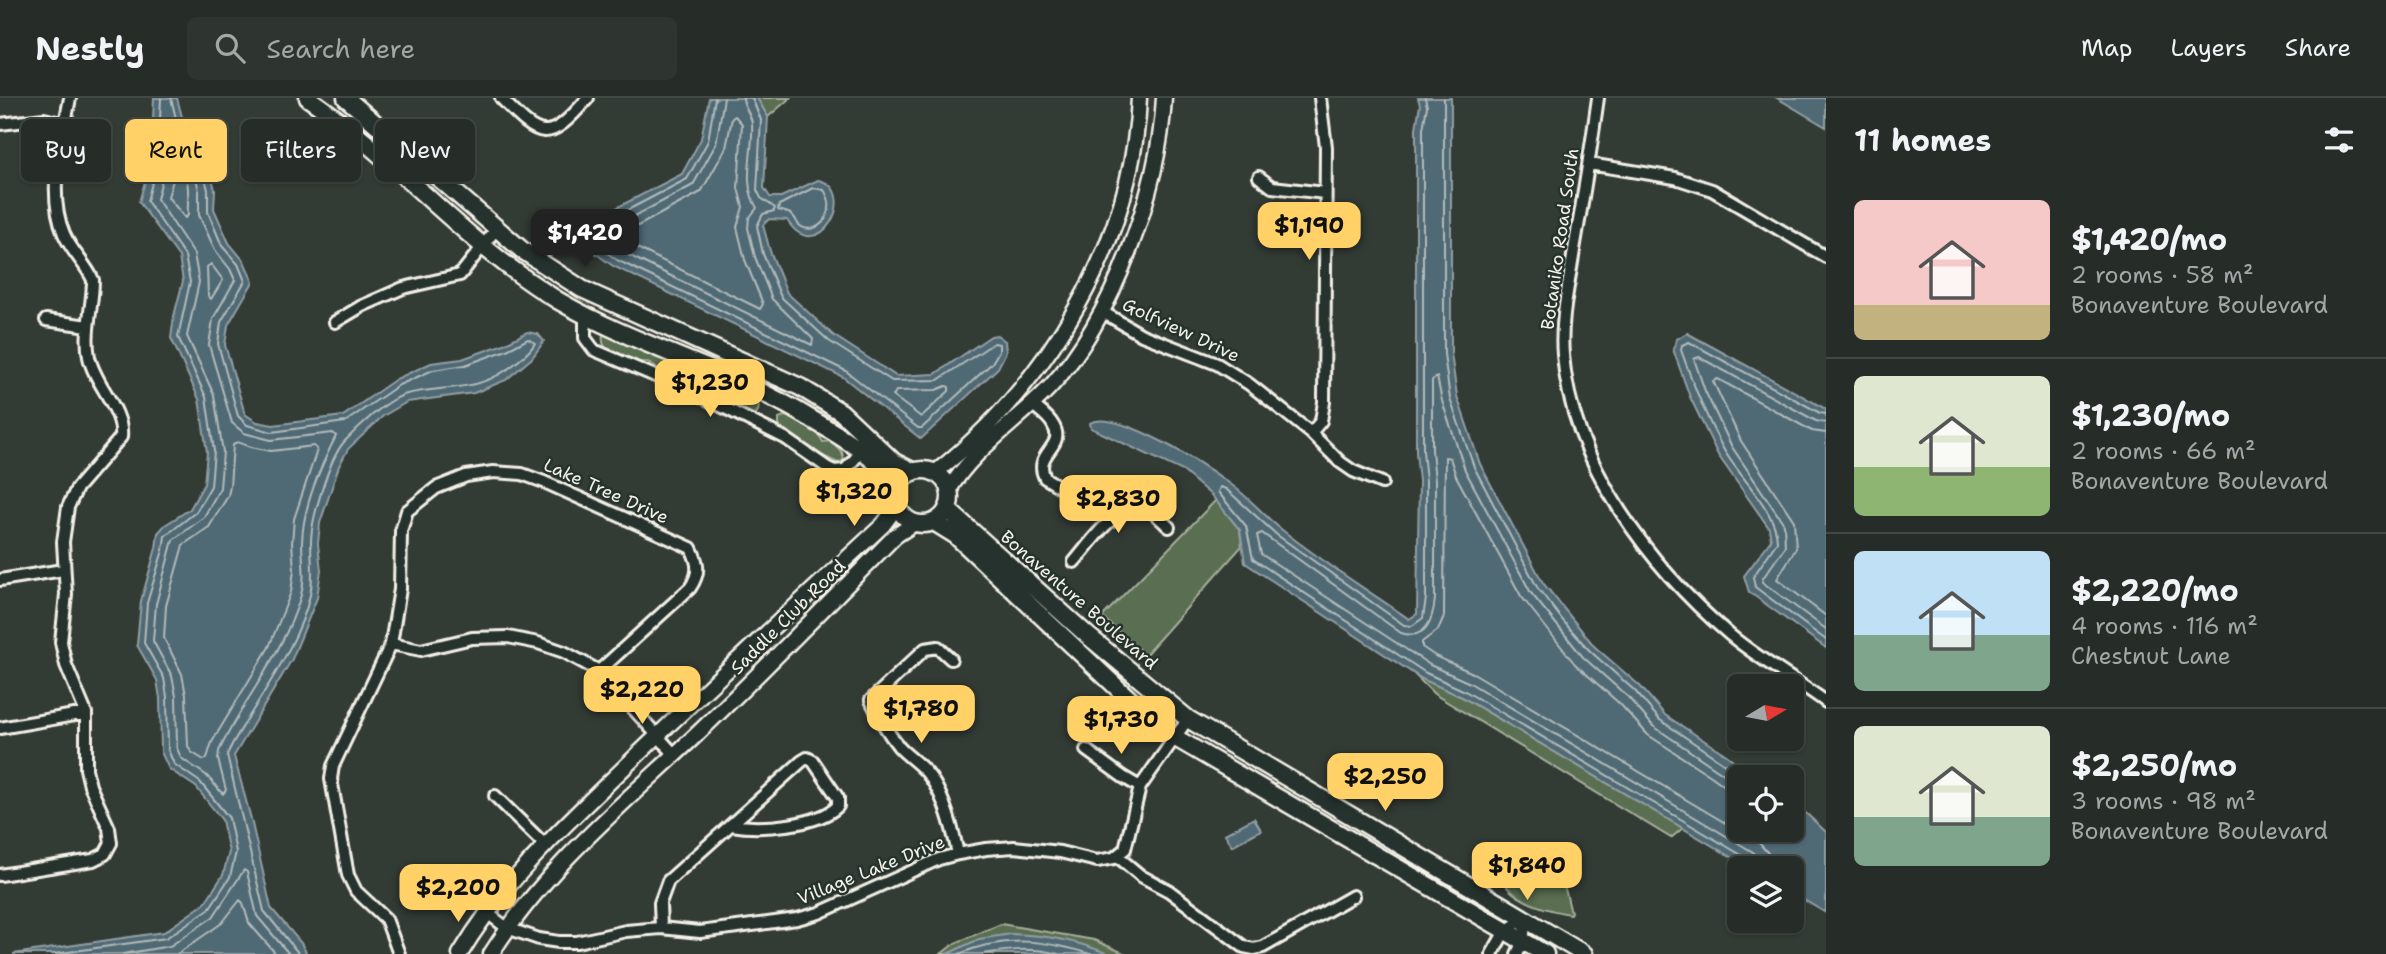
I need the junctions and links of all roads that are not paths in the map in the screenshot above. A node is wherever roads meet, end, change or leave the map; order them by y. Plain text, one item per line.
1 (70, 98) edge
2 (308, 98) edge
3 (343, 98) edge
4 (501, 98) edge
5 (588, 98) edge
6 (1139, 98) edge
7 (1164, 98) edge
8 (1320, 98) edge
9 (1598, 98) edge
10 (330, 113) junction
11 (66, 119) edge
12 (326, 119) edge
13 (21, 122) edge
14 (0, 124) edge
15 (1589, 164) junction
16 (1259, 177) dead end
17 (56, 182) edge
18 (1325, 193) junction
19 (497, 228) junction
20 (484, 246) junction
21 (1826, 257) edge
22 (1078, 304) junction
23 (1101, 311) junction
24 (585, 315) junction
25 (46, 320) dead end
26 (335, 322) dead end
27 (88, 326) junction
28 (1033, 405) junction
29 (1311, 433) junction
30 (861, 452) junction
31 (914, 472) junction
32 (935, 473) junction
33 (1382, 483) dead end
34 (899, 488) junction
35 (949, 490) junction
36 (898, 505) junction
37 (947, 509) junction
38 (1112, 518) junction
39 (934, 522) junction
40 (915, 523) junction
41 (1169, 527) dead end
42 (1074, 562) dead end
43 (63, 570) junction
44 (0, 580) edge
45 (391, 644) junction
46 (951, 659) dead end
47 (599, 671) junction
48 (1826, 702) edge
49 (86, 713) junction
50 (1188, 719) junction
51 (0, 728) edge
52 (658, 735) junction
53 (1174, 737) junction
54 (1086, 750) dead end
55 (676, 755) junction
56 (1140, 787) junction
57 (495, 796) dead end
58 (732, 825) junction
59 (545, 845) junction
60 (958, 854) junction
61 (1117, 856) junction
62 (0, 875) edge
63 (1353, 895) dead end
64 (486, 912) junction
65 (1526, 918) junction
66 (507, 928) junction
67 (661, 928) junction
68 (1506, 931) junction
69 (1520, 948) edge
70 (1242, 949) edge
71 (399, 954) edge
72 (460, 954) edge
73 (491, 954) edge
74 (1492, 954) edge
75 (1545, 954) edge
76 (1584, 954) edge

1 - 11 street
2 - 10 main road
3 - 10 street
3 - 19 main road
4 - 5 street
6 - 22 street
7 - 23 street
8 - 18 street
9 - 15 street, Botaniko Road South
10 - 12 street
10 - 20 main road
13 - 14 street
15 - 21 street
15 - 48 street, Botaniko Road South
16 - 18 street
17 - 27 street
18 - 29 street
19 - 20 street
19 - 31 main road
20 - 24 main road
20 - 26 street
22 - 23 street
22 - 32 street
23 - 28 street
23 - 29 street, Golfview Drive
24 - 30 main road
24 - 30 street
25 - 27 street
27 - 43 street
28 - 35 street
28 - 38 street
29 - 33 street, Golfview Drive
30 - 34 main road
31 - 32 main road
31 - 34 main road
32 - 35 main road
34 - 36 main road
35 - 37 main road
36 - 40 main road
36 - 52 street, Saddle Club Road
37 - 39 main road
37 - 50 main road, Bonaventure Boulevard
38 - 41 street
38 - 42 street
39 - 40 main road
39 - 53 main road, Bonaventure Boulevard
40 - 55 street, Saddle Club Road
43 - 44 street
43 - 49 street
45 - 47 street
45 - 47 street, Lake Tree Drive
45 - 71 street, Lake Tree Drive
46 - 60 street
47 - 52 street
49 - 51 street
49 - 62 street
50 - 53 street
50 - 65 main road, Bonaventure Boulevard
52 - 55 street
52 - 59 street, Saddle Club Road
53 - 56 street
53 - 68 main road, Bonaventure Boulevard
54 - 56 street
55 - 66 street, Saddle Club Road
56 - 61 street
57 - 59 street
58 - 58 street
58 - 67 street
59 - 64 street, Saddle Club Road
60 - 61 street, Village Lake Drive
60 - 67 street, Village Lake Drive
61 - 70 street
63 - 70 street
64 - 66 street, Village Lake Drive
64 - 72 street, Saddle Club Road
65 - 68 street
65 - 69 street
65 - 76 main road, Bonaventure Boulevard
66 - 67 street, Village Lake Drive
66 - 73 street, Saddle Club Road
68 - 69 main road, Bonaventure Boulevard
68 - 74 street
69 - 75 main road, Bonaventure Boulevard

